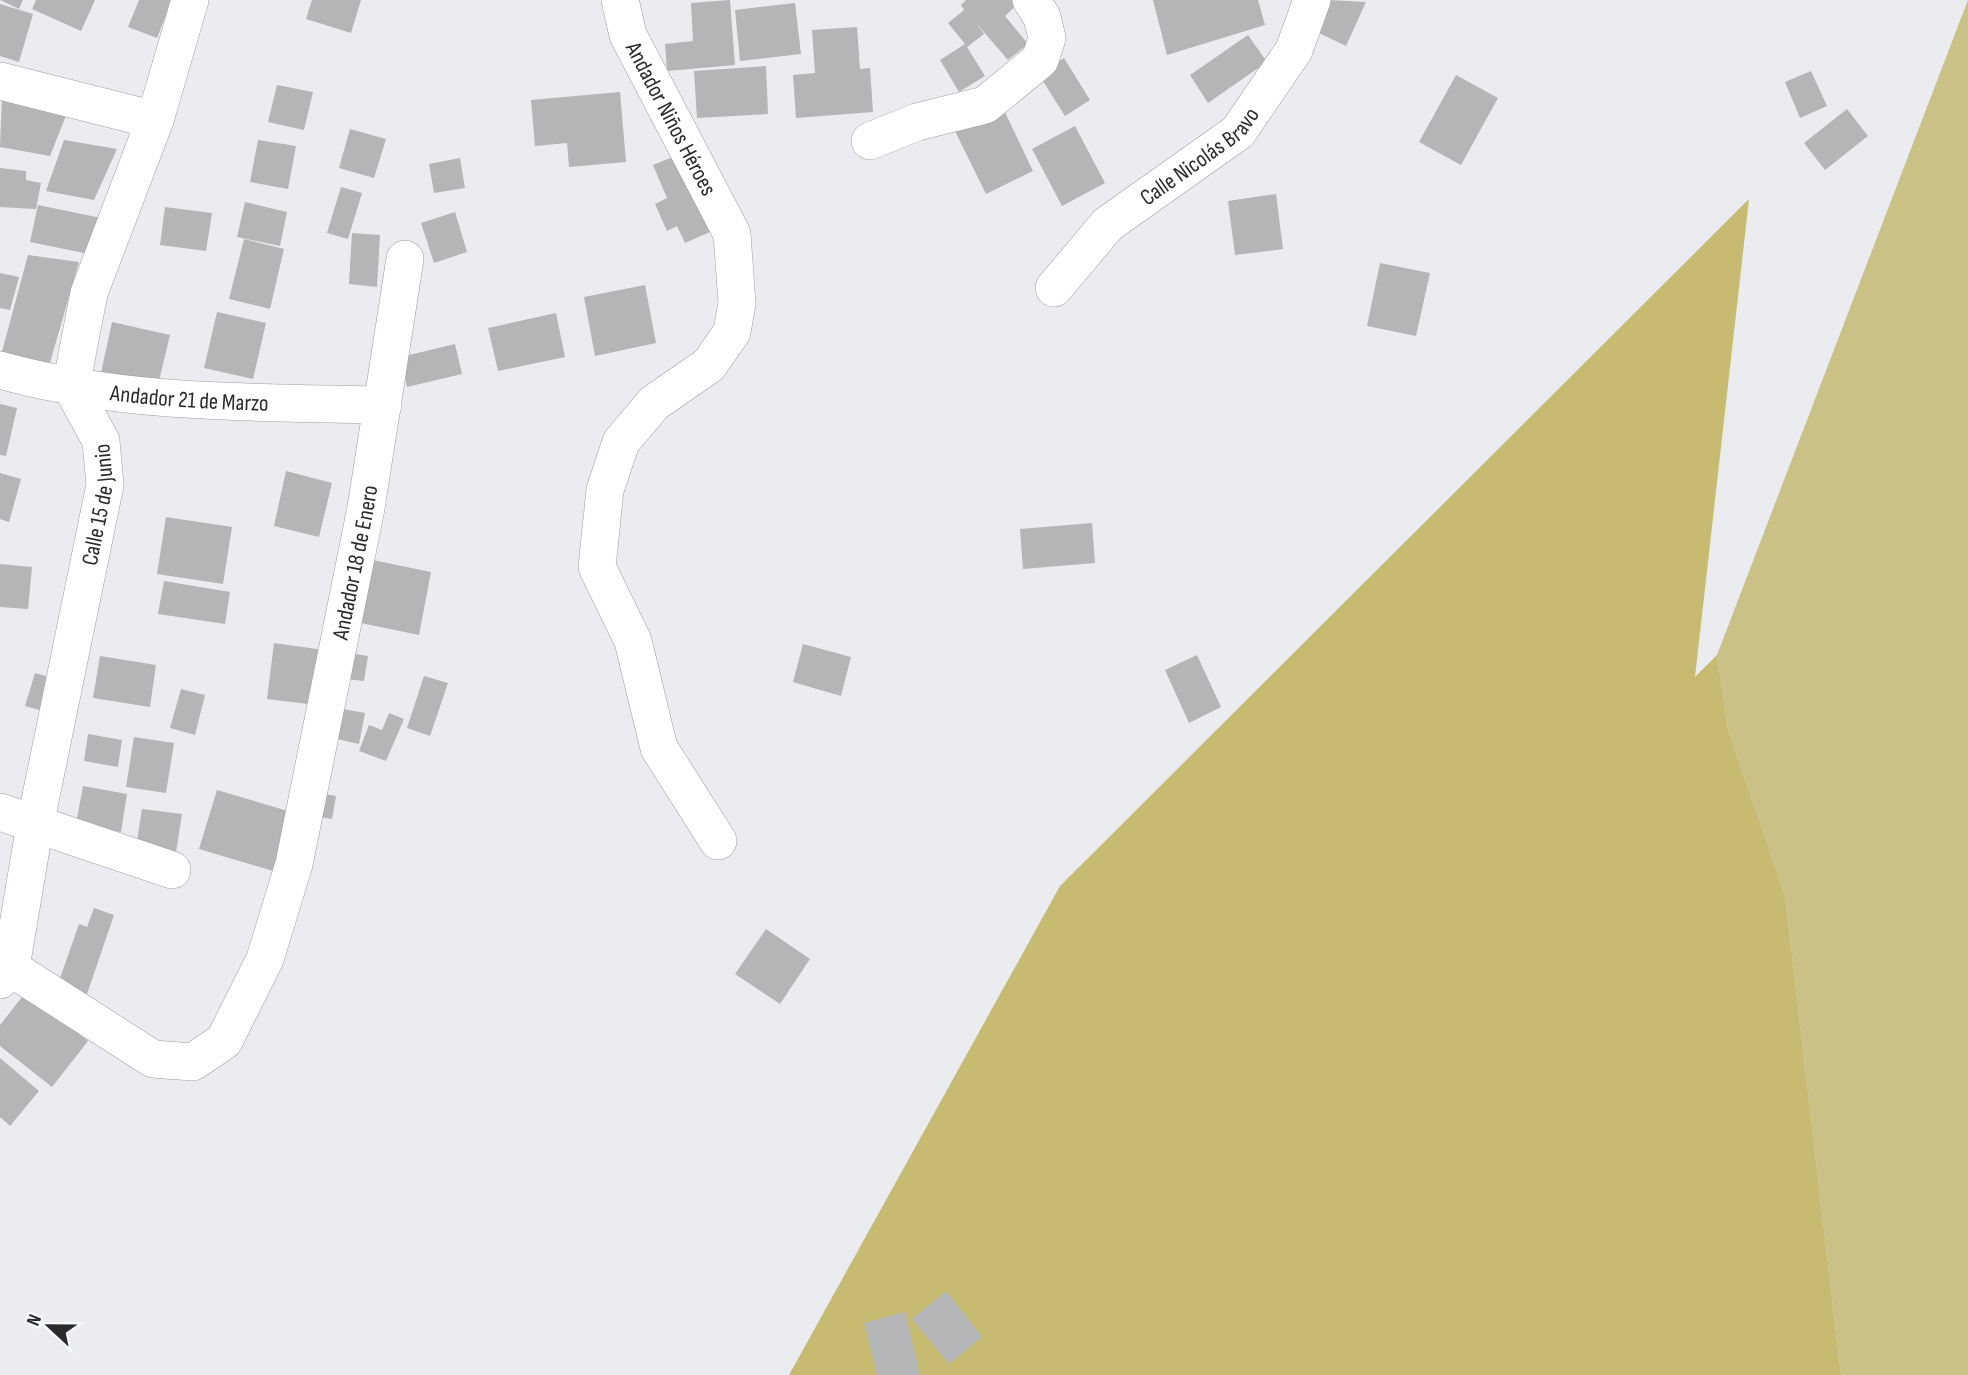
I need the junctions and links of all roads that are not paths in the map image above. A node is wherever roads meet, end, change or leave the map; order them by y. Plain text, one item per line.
1 (190, 0) edge
2 (620, 0) edge
3 (1031, 0) edge
4 (1312, 0) edge
5 (0, 81) edge
6 (155, 120) junction
7 (870, 141) dead end
8 (405, 259) dead end
9 (1054, 288) dead end
10 (0, 370) edge
11 (71, 387) junction
12 (383, 405) junction
13 (0, 812) edge
14 (34, 825) junction
15 (718, 841) dead end
16 (172, 870) dead end
17 (4, 970) edge

1 - 6 street
2 - 15 street, Andador Niños Héroes
3 - 7 street
4 - 9 street, Calle Nicolás Bravo
5 - 6 street
6 - 11 street
8 - 12 street, Andador 18 de Enero
10 - 11 street, Andador 21 de Marzo
11 - 12 street, Andador 21 de Marzo
11 - 14 street, Calle 15 de Junio
12 - 17 street, Andador 18 de Enero
13 - 14 street
14 - 16 street
14 - 17 street, Calle 15 de Junio

